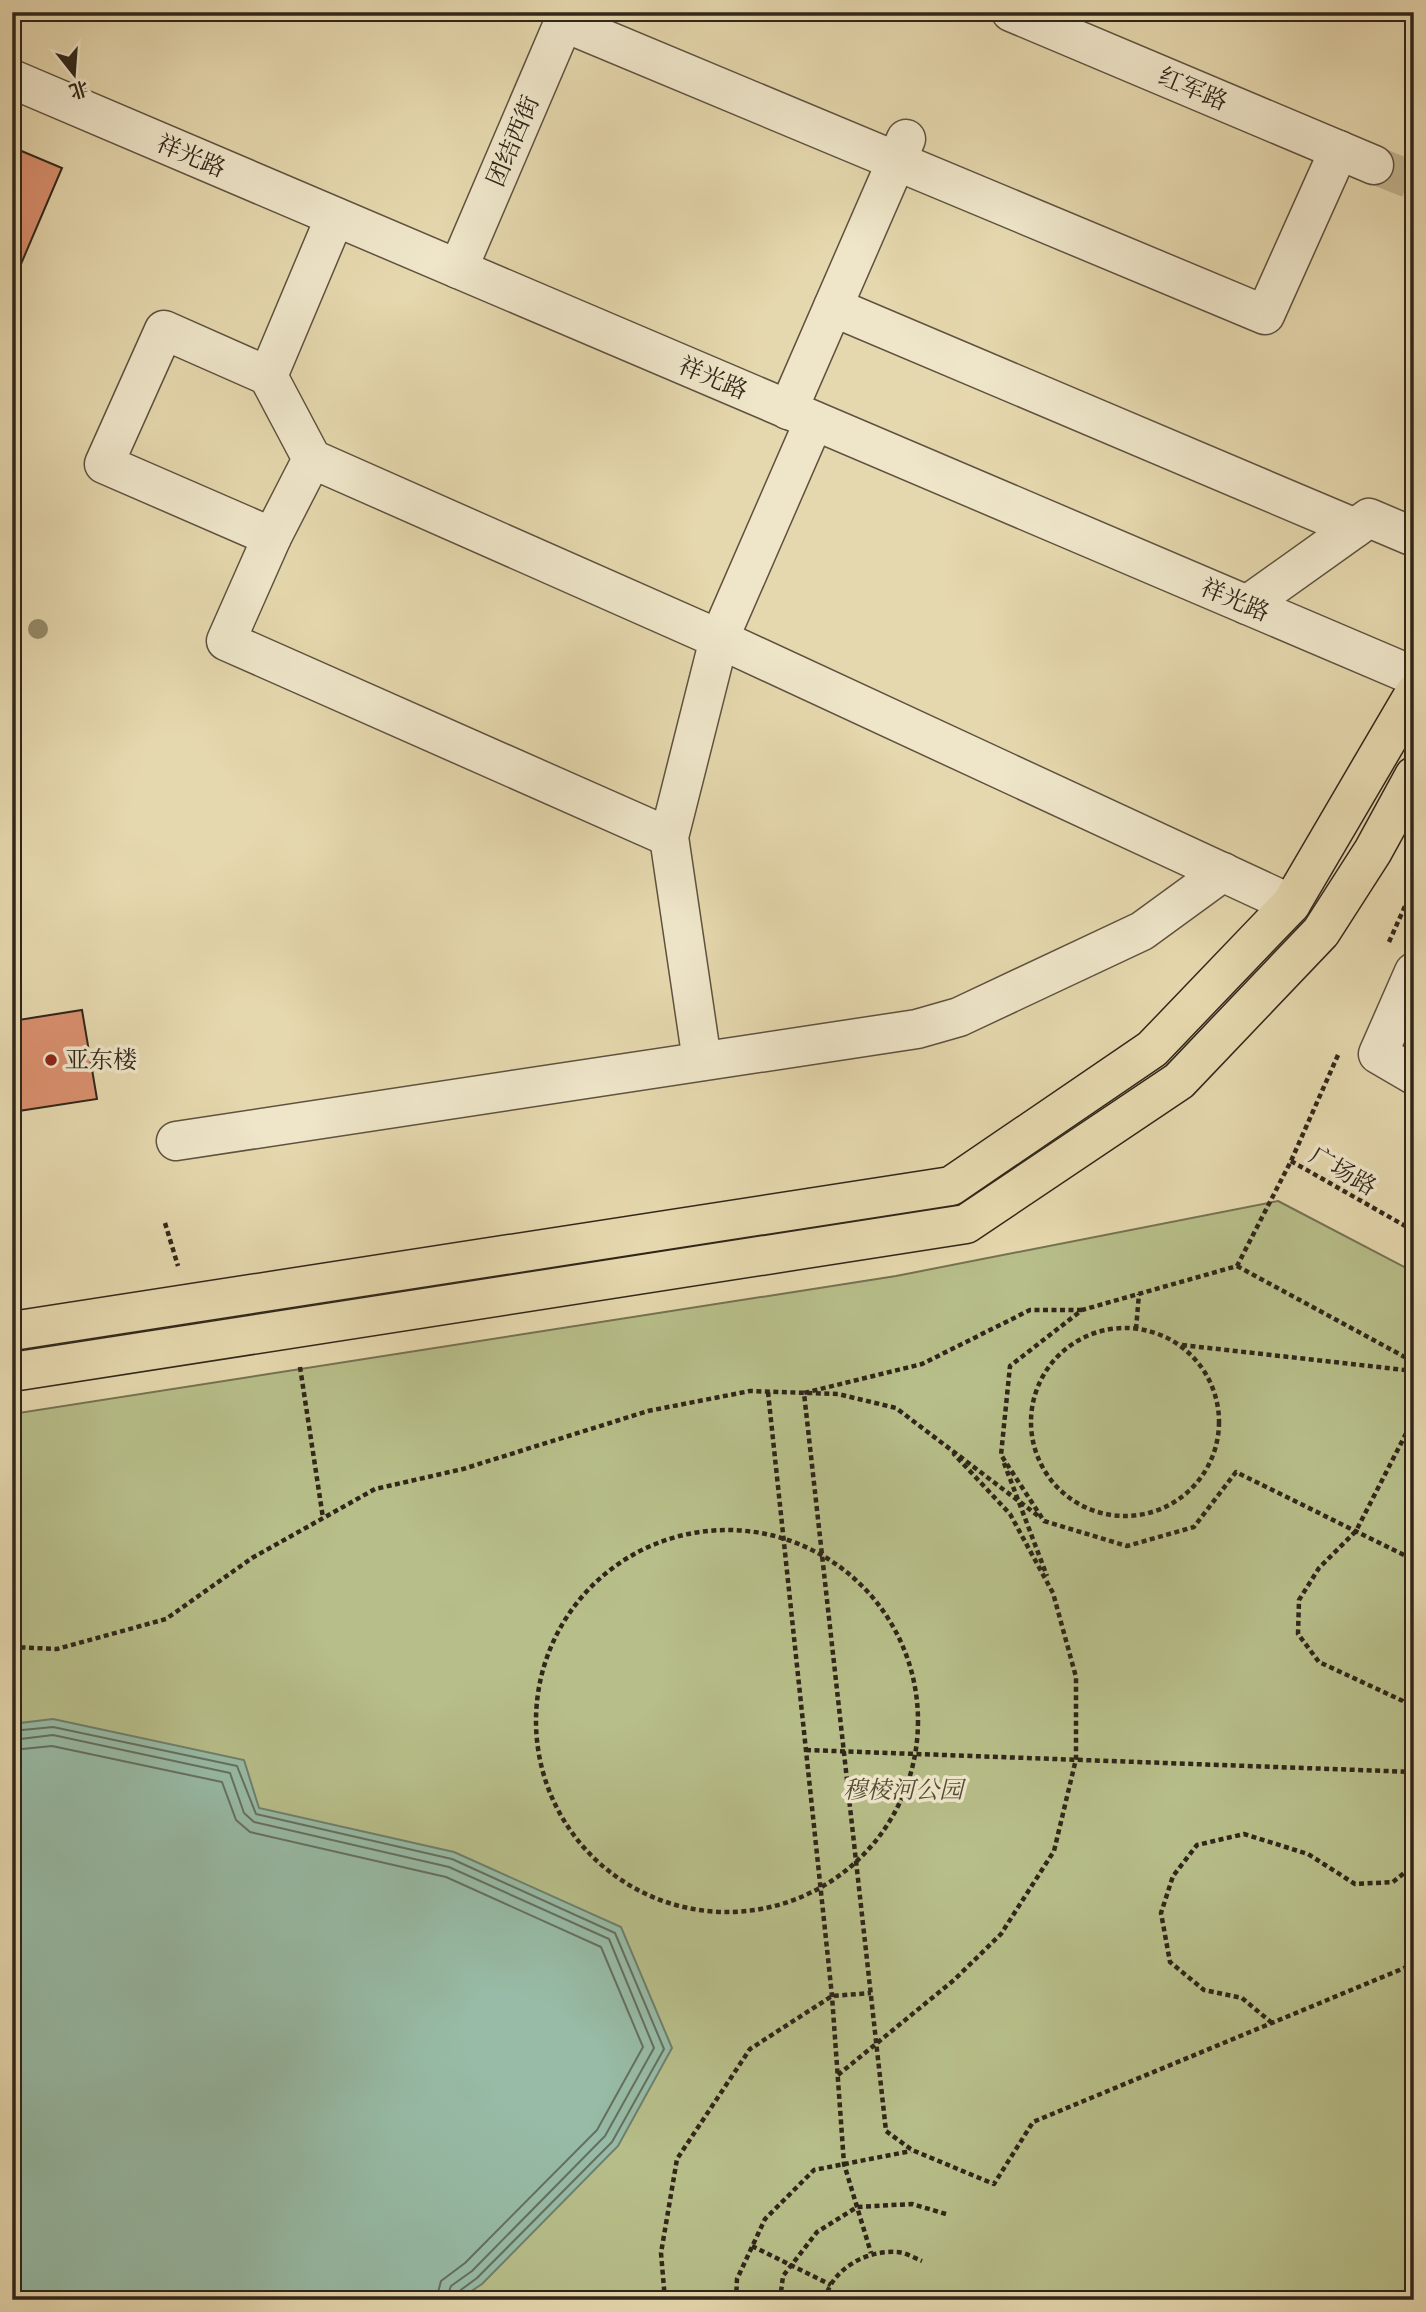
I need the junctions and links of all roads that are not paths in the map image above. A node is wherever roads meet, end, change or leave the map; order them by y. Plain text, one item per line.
1 (1012, 12) edge
2 (566, 17) edge
3 (12, 79) edge
4 (902, 150) junction
5 (1339, 150) junction
6 (1374, 165) tunnel mouth
7 (335, 217) junction
8 (458, 269) junction
9 (833, 307) junction
10 (268, 376) junction
11 (801, 415) junction
12 (312, 459) junction
13 (1355, 528) junction
14 (272, 537) junction
15 (1414, 537) edge
16 (1247, 605) junction
17 (719, 639) junction
18 (1414, 676) edge
19 (1414, 694) edge
20 (1414, 776) edge
21 (669, 837) junction
22 (1223, 872) junction
23 (1291, 904) junction
24 (1414, 972) edge
25 (702, 1061) junction
26 (1414, 1074) edge
27 (176, 1141) dead end
28 (12, 1331) edge
29 (12, 1372) edge

1 - 5 street, 红军路
2 - 4 street
2 - 8 street, 团结西街
3 - 7 street, 祥光路
4 - 5 street
4 - 9 street
5 - 6 street, 红军路
7 - 8 street, 祥光路
7 - 10 street
8 - 11 street, 祥光路
9 - 11 street
9 - 13 street
10 - 12 street
10 - 14 street
11 - 16 street, 祥光路
11 - 17 street
12 - 14 street
12 - 17 street
13 - 15 street
13 - 16 street
14 - 21 street
16 - 18 street, 祥光路
17 - 21 street
17 - 22 street
19 - 23 main road
20 - 29 main road
21 - 25 street
22 - 23 street
22 - 25 street
23 - 28 main road
24 - 26 street
25 - 27 street

